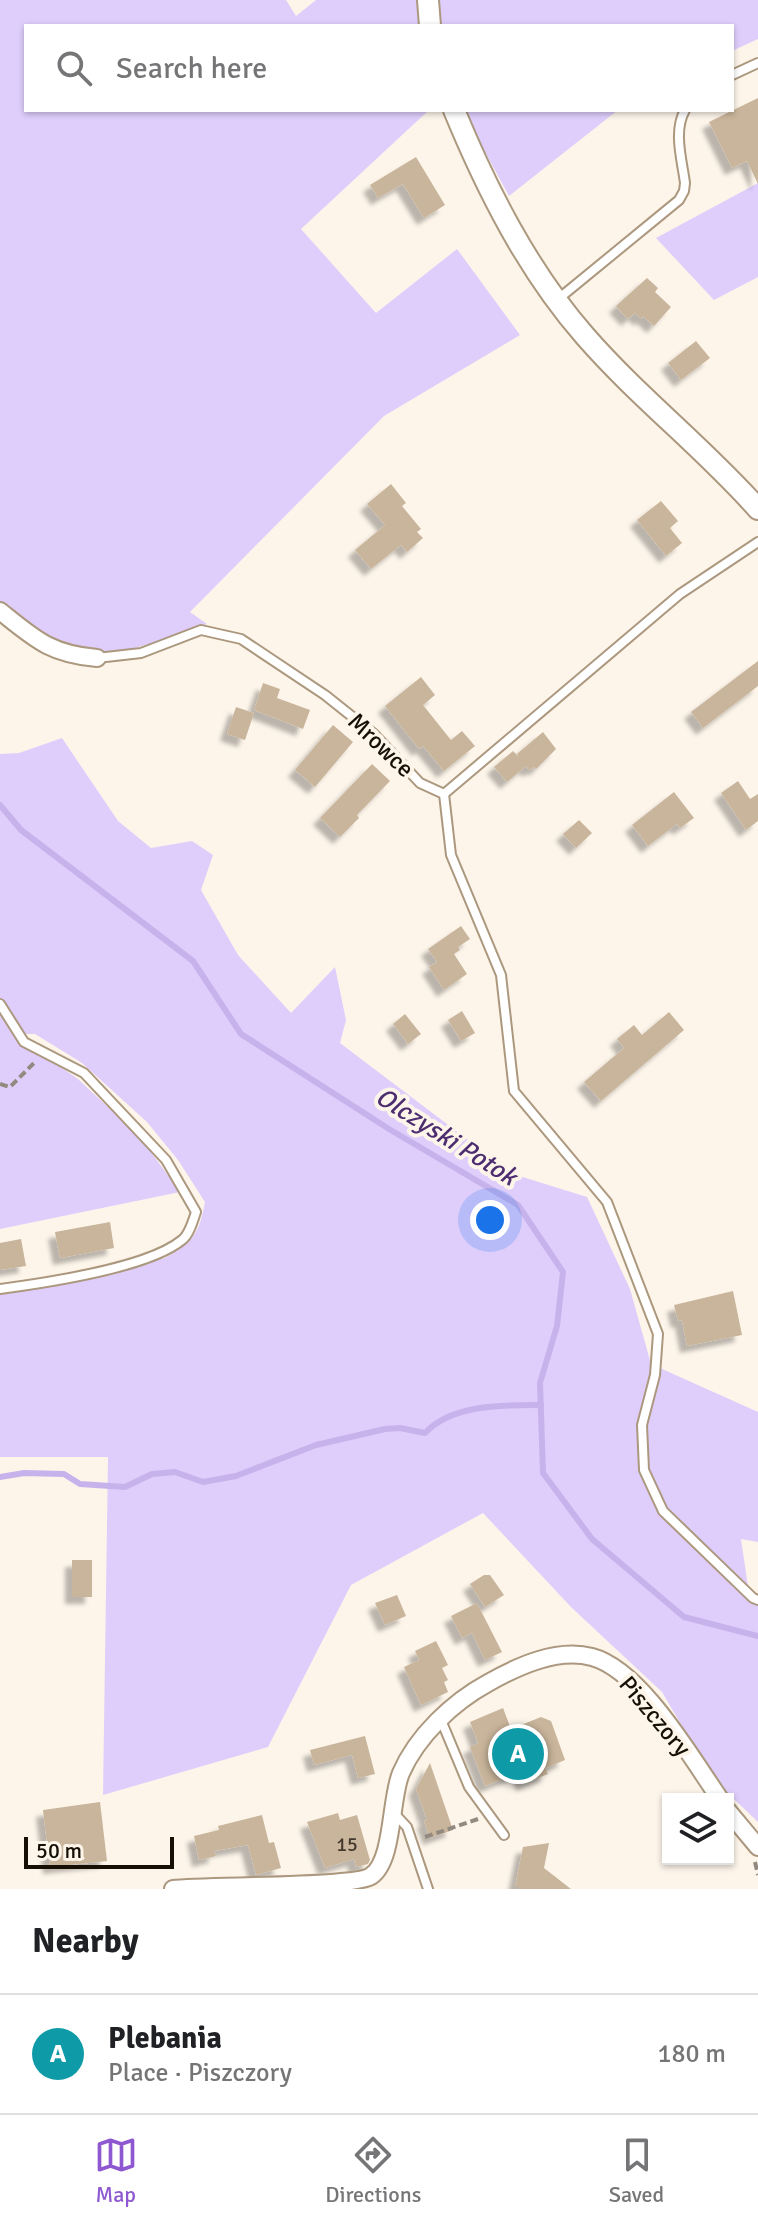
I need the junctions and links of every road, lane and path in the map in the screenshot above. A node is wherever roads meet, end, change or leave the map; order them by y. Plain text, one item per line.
1 (428, 0) edge
2 (430, 24) edge
3 (758, 63) edge
4 (734, 74) edge
5 (455, 112) edge
6 (684, 112) edge
7 (557, 301) junction
8 (758, 509) edge
9 (758, 542) edge
10 (0, 611) edge
11 (97, 658) joint
12 (444, 794) junction
13 (0, 1004) edge
14 (44, 1052) junction
15 (0, 1084) edge
16 (0, 1289) edge
17 (758, 1600) edge
18 (441, 1720) junction
19 (716, 1793) edge
20 (393, 1812) junction
21 (490, 1815) junction
22 (734, 1818) edge
23 (504, 1835) dead end
24 (412, 1842) junction
25 (758, 1847) edge
26 (173, 1889) edge
27 (428, 1889) edge

1 - 2 street
3 - 4 lane
5 - 7 street
6 - 7 lane
7 - 8 street
9 - 12 lane
10 - 11 street, Mrowce
11 - 12 lane, Mrowce
12 - 17 lane
13 - 14 lane
14 - 15 path
14 - 16 lane
18 - 19 street, Piszczory
18 - 20 street, Piszczory
18 - 21 lane
20 - 24 lane
20 - 26 street, Piszczory
21 - 23 lane
21 - 24 path
22 - 25 street
24 - 27 lane

